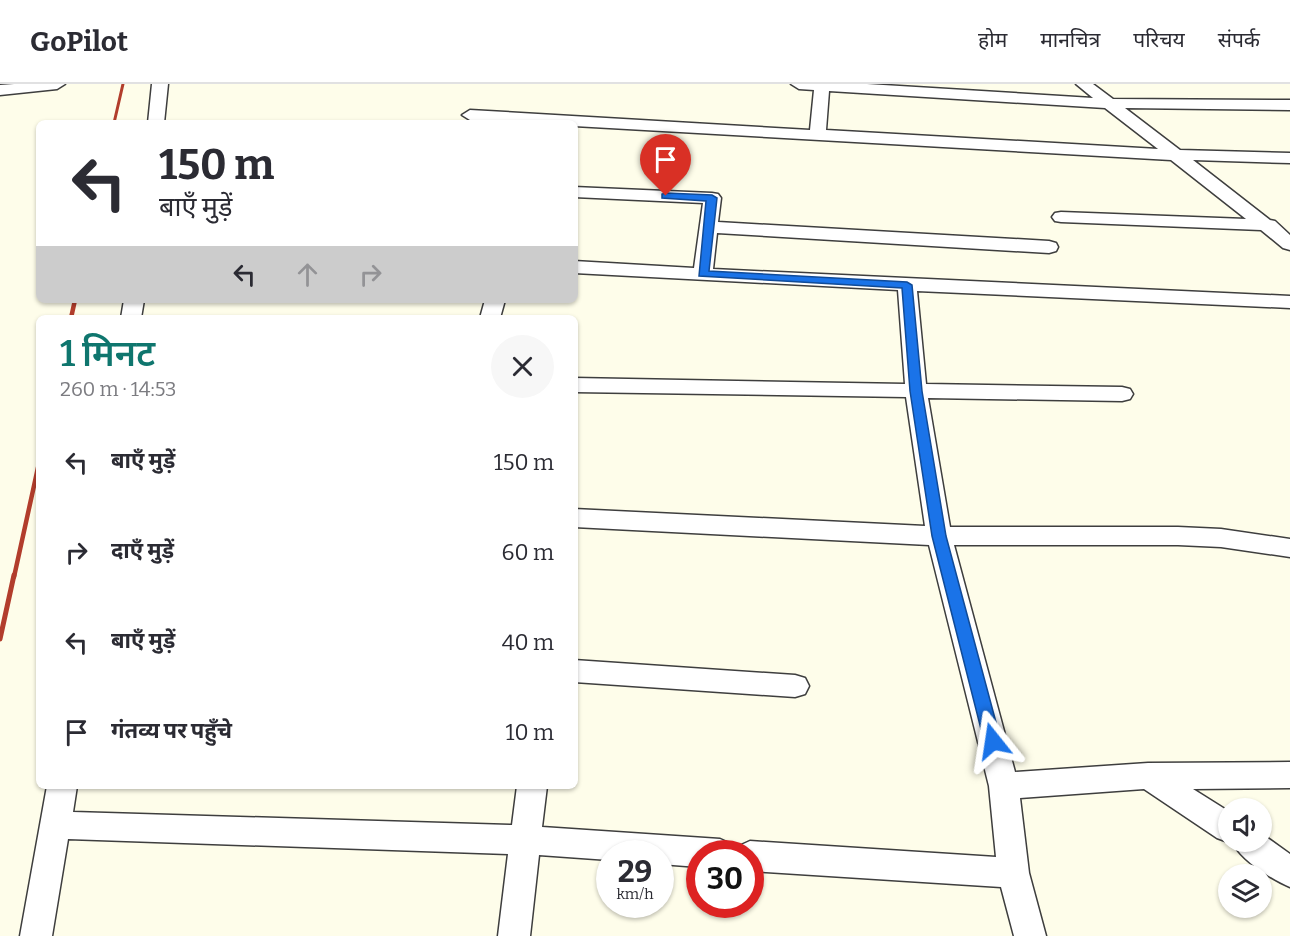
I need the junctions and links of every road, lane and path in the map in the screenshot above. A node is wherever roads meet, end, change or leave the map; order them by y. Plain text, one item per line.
1 (57, 84) edge
2 (160, 84) edge
3 (799, 84) edge
4 (1084, 84) edge
5 (822, 86) junction
6 (0, 90) edge
7 (1203, 91) dead end
8 (1108, 103) junction
9 (1213, 105) junction
10 (1290, 105) edge
11 (470, 115) dead end
12 (156, 120) edge
13 (526, 120) edge
14 (578, 123) edge
15 (818, 135) junction
16 (1173, 155) junction
17 (1290, 158) edge
18 (578, 192) edge
19 (1061, 217) dead end
20 (1265, 225) junction
21 (1290, 226) edge
22 (708, 227) junction
23 (1290, 244) edge
24 (1049, 248) dead end
25 (578, 267) edge
26 (703, 274) junction
27 (907, 285) junction
28 (1290, 302) edge
29 (578, 385) edge
30 (916, 391) junction
31 (1122, 394) dead end
32 (578, 518) edge
33 (939, 536) junction
34 (1290, 548) edge
35 (578, 671) edge
36 (795, 686) dead end
37 (1290, 775) edge
38 (1148, 776) junction
39 (1004, 786) junction
40 (61, 789) edge
41 (532, 789) edge
42 (1218, 822) edge
43 (55, 825) junction
44 (525, 840) junction
45 (686, 852) edge
46 (1262, 852) edge
47 (764, 857) edge
48 (1290, 872) edge
49 (1013, 873) junction
50 (36, 936) edge
51 (514, 936) edge
52 (1030, 936) edge

1 - 6 street
2 - 12 street
3 - 5 street
4 - 8 street
5 - 8 street
5 - 15 street
7 - 9 street
8 - 9 street
8 - 16 street
9 - 10 street
11 - 13 street
14 - 15 street
15 - 16 street
16 - 17 street
16 - 20 street
18 - 22 street
19 - 20 street
20 - 21 street
20 - 23 street
22 - 24 street
22 - 26 street
25 - 26 street
26 - 27 street
27 - 28 street
27 - 30 street
29 - 30 street
30 - 31 street
30 - 33 street
32 - 33 street
33 - 34 street
33 - 39 street
35 - 36 street
37 - 38 street
38 - 39 street
38 - 42 street
39 - 49 street
40 - 43 street
41 - 44 street
43 - 44 street
43 - 50 street
44 - 45 street
44 - 51 street
46 - 48 street
47 - 49 street
49 - 52 street

